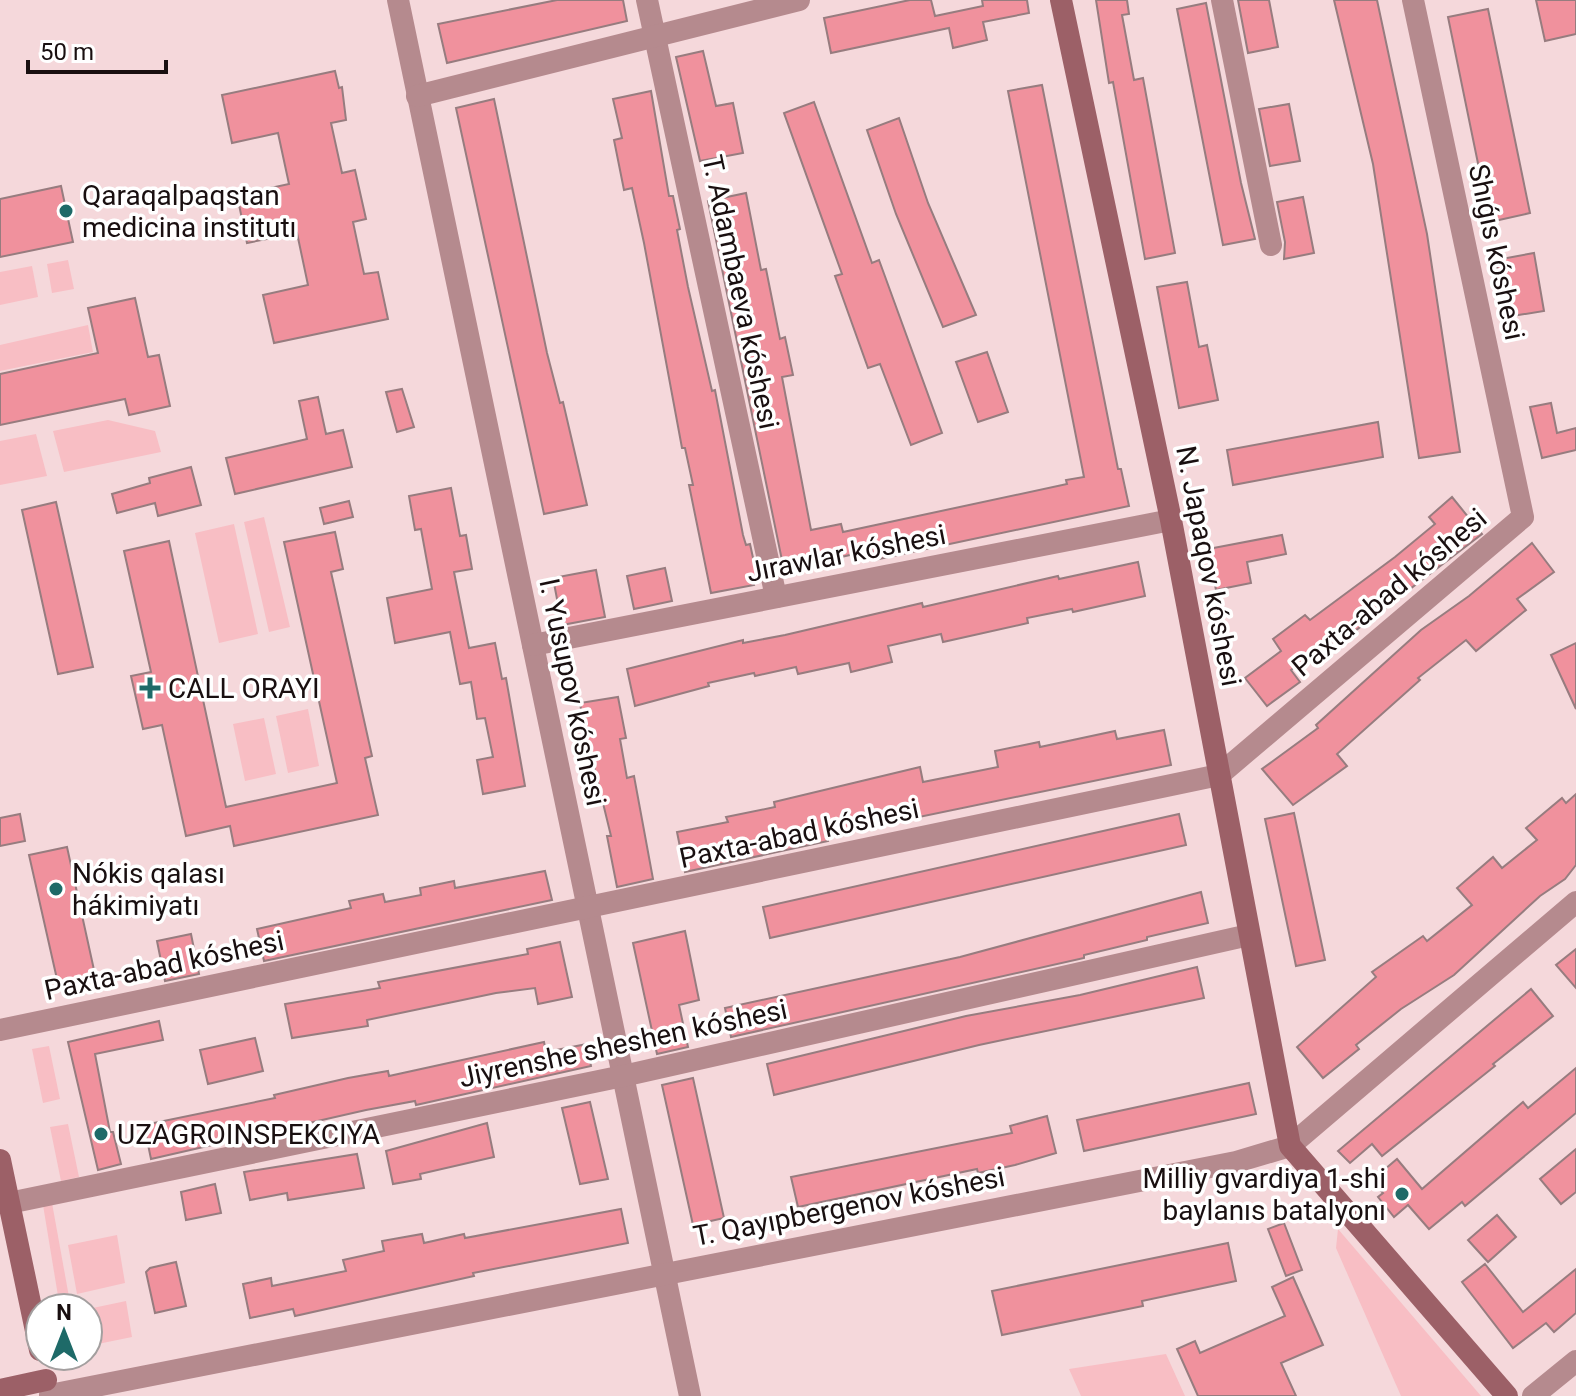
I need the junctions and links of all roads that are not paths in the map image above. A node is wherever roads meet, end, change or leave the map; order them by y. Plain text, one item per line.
1 (398, 0) edge
2 (647, 0) edge
3 (799, 0) edge
4 (1061, 0) edge
5 (1222, 0) edge
6 (1413, 0) edge
7 (654, 38) junction
8 (417, 96) junction
9 (1271, 245) dead end
10 (1523, 517) joint
11 (1171, 520) junction
12 (776, 597) junction
13 (533, 645) junction
14 (1219, 775) junction
15 (1576, 902) edge
16 (588, 907) junction
17 (1249, 935) junction
18 (0, 1030) edge
19 (623, 1076) junction
20 (1290, 1146) junction
21 (0, 1160) edge
22 (9, 1203) junction
23 (663, 1272) junction
24 (28, 1292) edge
25 (1576, 1361) edge
26 (0, 1390) edge
27 (49, 1390) edge
28 (690, 1396) edge
29 (1507, 1396) edge
30 (1533, 1396) edge

1 - 8 street, I. Yusupov kóshesi
2 - 7 street, T. Adambaeva kóshesi
3 - 7 street
4 - 11 main road, N. Japaqov kóshesi
5 - 9 street
6 - 10 street, Shıǵıs kóshesi
7 - 8 street
7 - 12 street, T. Adambaeva kóshesi
8 - 13 street, I. Yusupov kóshesi
10 - 14 street, Paxta-abad kóshesi
11 - 12 street, Jırawlar kóshesi
11 - 14 main road, N. Japaqov kóshesi
12 - 13 street, Jırawlar kóshesi
13 - 16 street, I. Yusupov kóshesi
14 - 16 street, Paxta-abad kóshesi
14 - 17 main road, N. Japaqov kóshesi
15 - 20 street, T. Qayıpbergenov kóshesi
16 - 18 street, Paxta-abad kóshesi
16 - 19 street, I. Yusupov kóshesi
17 - 19 street, Jiyrenshe sheshen kóshesi
17 - 20 main road, N. Japaqov kóshesi
19 - 22 street, Jiyrenshe sheshen kóshesi
19 - 23 street, I. Yusupov kóshesi
20 - 23 street, T. Qayıpbergenov kóshesi
20 - 29 main road
21 - 22 main road
22 - 24 main road
23 - 27 street, T. Qayıpbergenov kóshesi
23 - 28 street, I. Yusupov kóshesi
25 - 30 street
26 - 27 main road, T. Qayıpbergenov kóshesi

